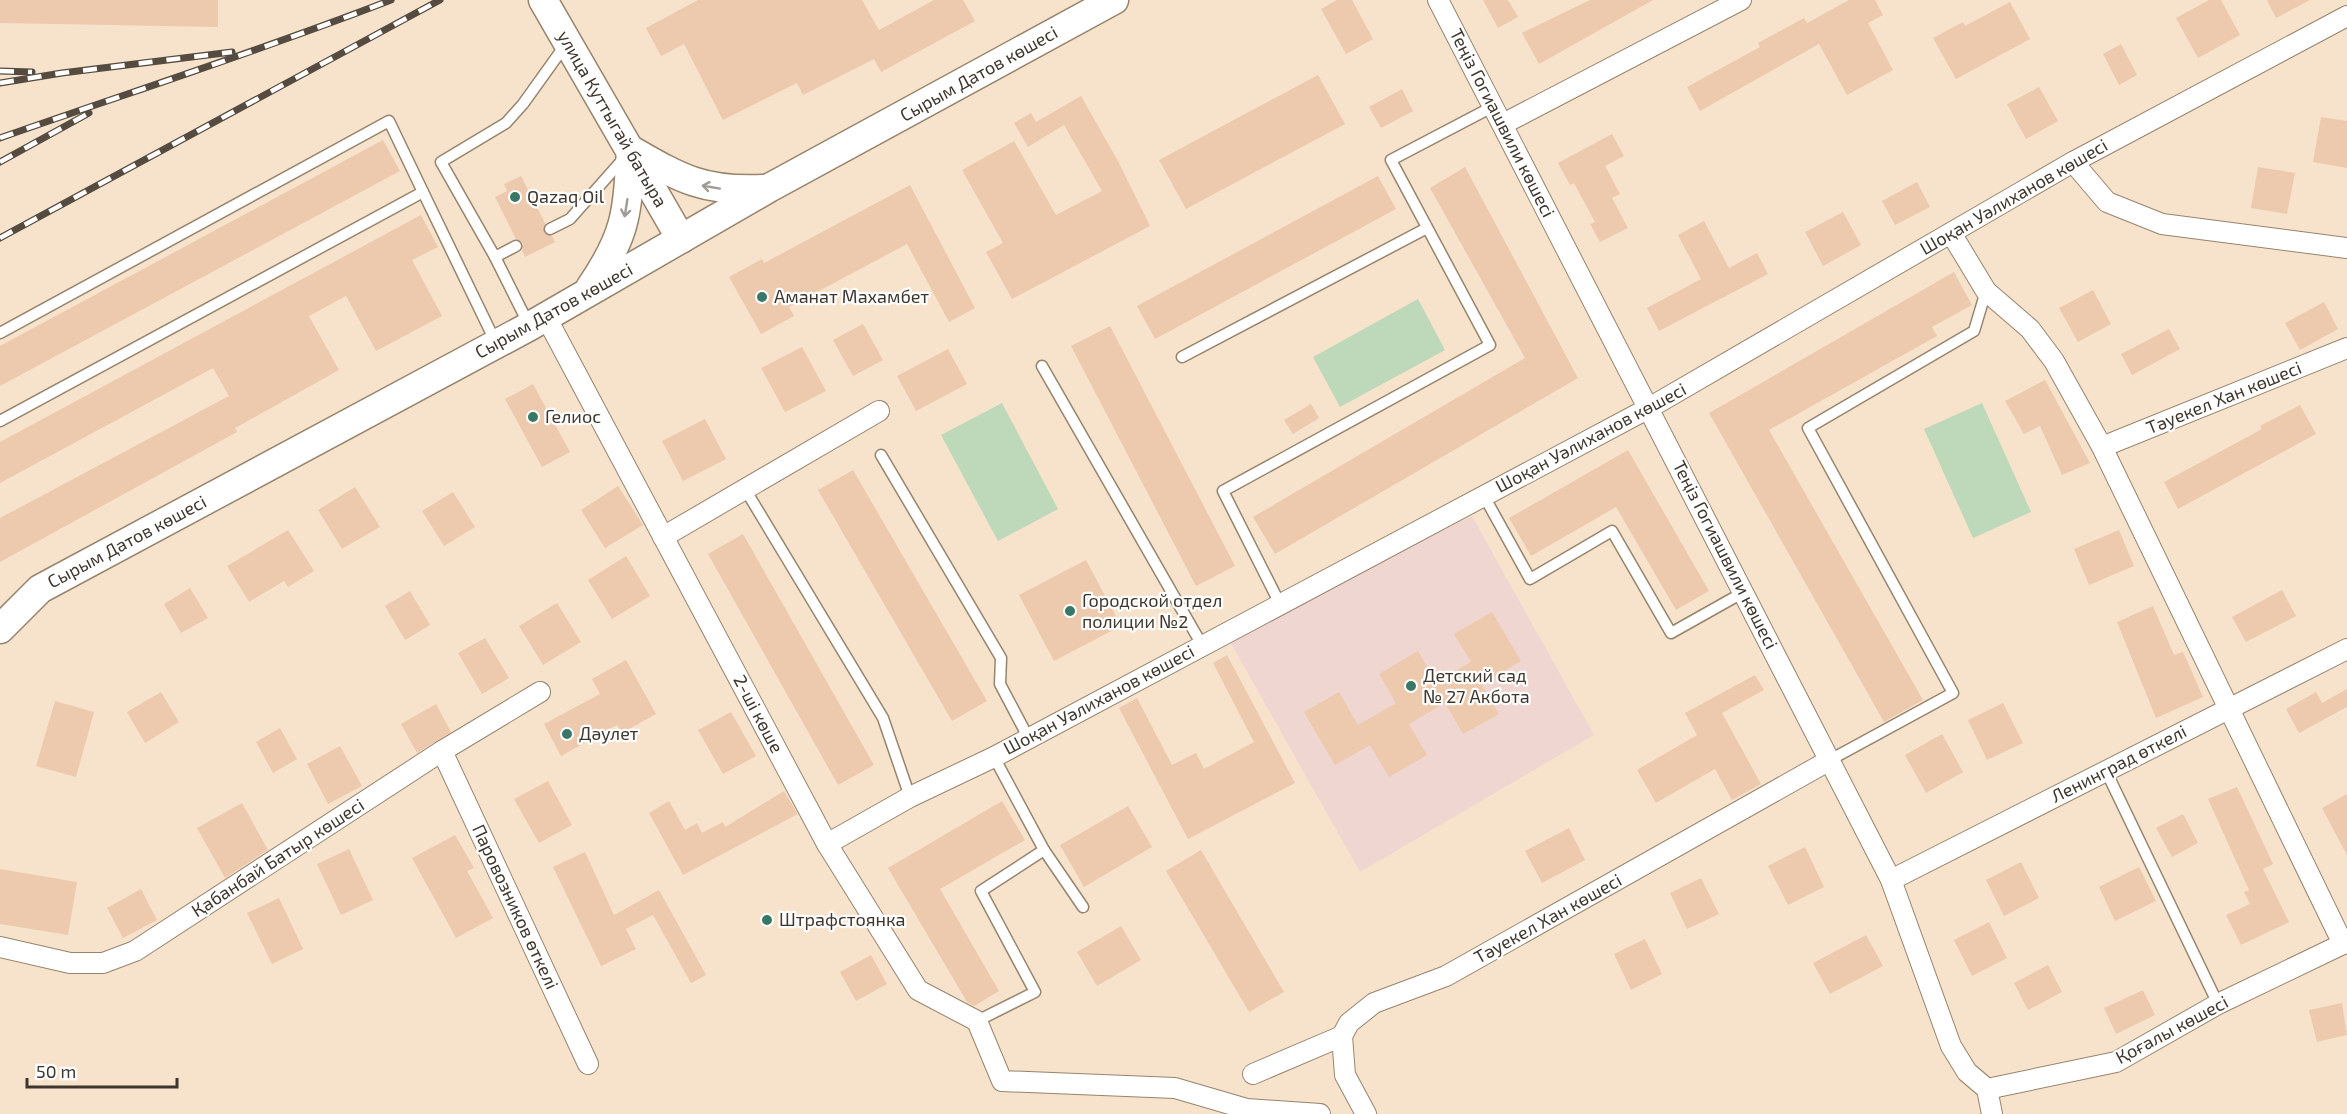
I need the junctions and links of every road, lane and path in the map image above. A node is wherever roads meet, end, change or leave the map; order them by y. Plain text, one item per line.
1 (543, 0) edge
2 (1114, 0) edge
3 (1438, 0) edge
4 (1741, 0) edge
5 (2347, 16) edge
6 (568, 42) junction
7 (1494, 106) junction
8 (1503, 124) junction
9 (631, 150) junction
10 (2073, 162) junction
11 (769, 188) junction
12 (423, 192) junction
13 (1427, 228) junction
14 (550, 229) dead end
15 (1951, 233) junction
16 (681, 239) junction
17 (516, 246) dead end
18 (2347, 248) edge
19 (495, 257) junction
20 (1986, 291) junction
21 (586, 293) junction
22 (538, 321) junction
23 (0, 333) edge
24 (497, 343) junction
25 (2347, 348) edge
26 (1182, 357) dead end
27 (1042, 366) dead end
28 (1649, 408) junction
29 (879, 411) dead end
30 (0, 421) edge
31 (2102, 447) junction
32 (881, 455) dead end
33 (746, 489) junction
34 (1484, 496) junction
35 (663, 537) junction
36 (1744, 592) junction
37 (1280, 604) junction
38 (0, 628) edge
39 (1202, 645) junction
40 (2347, 649) edge
41 (540, 692) dead end
42 (2227, 710) junction
43 (1028, 737) junction
44 (442, 751) junction
45 (994, 757) junction
46 (1830, 760) junction
47 (2106, 771) junction
48 (910, 797) junction
49 (827, 844) junction
50 (1044, 850) junction
51 (1892, 880) junction
52 (1083, 908) dead end
53 (2345, 943) edge
54 (0, 947) edge
55 (2218, 1005) junction
56 (976, 1022) junction
57 (1342, 1036) junction
58 (588, 1064) dead end
59 (1253, 1074) dead end
60 (1986, 1089) junction
61 (1320, 1114) edge
62 (1366, 1114) edge
63 (1992, 1114) edge

1 - 6 main road, улица Куттыгай батыра
2 - 11 main road, Сырым Датов көшесі
3 - 7 street, Теңіз Гогиашвили көшесі
4 - 8 street
5 - 10 street, Шоқан Уәлиханов көшесі
6 - 9 main road, улица Куттыгай батыра
6 - 19 lane
7 - 8 street, Теңіз Гогиашвили көшесі
7 - 13 lane
8 - 28 street, Теңіз Гогиашвили көшесі
11 -> 9 main road
9 - 14 lane
9 - 16 main road, улица Куттыгай батыра
9 -> 21 main road
10 - 15 street, Шоқан Уәлиханов көшесі
10 - 18 street
11 - 16 main road, Сырым Датов көшесі
12 - 23 lane
12 - 24 lane
12 - 30 lane
13 - 26 lane
13 - 37 lane
15 - 20 street
15 - 28 street, Шоқан Уәлиханов көшесі
16 - 21 main road, Сырым Датов көшесі
17 - 19 lane
19 - 22 lane
20 - 31 street
20 - 46 lane
21 - 22 main road, Сырым Датов көшесі
22 - 24 main road, Сырым Датов көшесі
22 - 35 street, 2-ші көше
24 - 38 main road, Сырым Датов көшесі
25 - 31 street, Тәуекел Хан көшесі
27 - 39 lane
28 - 34 street, Шоқан Уәлиханов көшесі
28 - 36 street, Теңіз Гогиашвили көшесі
29 - 33 street
31 - 42 street
32 - 43 lane
33 - 35 street
33 - 48 lane
34 - 36 lane
34 - 37 street, Шоқан Уәлиханов көшесі
35 - 49 street, 2-ші көше
36 - 46 street, Теңіз Гогиашвили көшесі
37 - 39 street, Шоқан Уәлиханов көшесі
39 - 43 street, Шоқан Уәлиханов көшесі
40 - 42 street, Ленинград өткелі
41 - 44 street, Қабанбай Батыр көшесі
42 - 47 street, Ленинград өткелі
42 - 53 street
43 - 45 street, Шоқан Уәлиханов көшесі
44 - 54 street, Қабанбай Батыр көшесі
44 - 58 street, Паровозников өткелі
45 - 48 street, Шоқан Уәлиханов көшесі
45 - 50 lane
46 - 51 street, Теңіз Гогиашвили көшесі
46 - 57 street, Тәуекел Хан көшесі
47 - 51 street, Ленинград өткелі
47 - 55 lane
48 - 49 street, Шоқан Уәлиханов көшесі
49 - 56 street, 2-ші көше
50 - 52 lane
50 - 56 lane
51 - 60 street, Теңіз Гогиашвили көшесі
53 - 55 street, Қоғалы көшесі
55 - 60 street, Қоғалы көшесі
56 - 61 street
57 - 59 street
57 - 62 street
60 - 63 street

